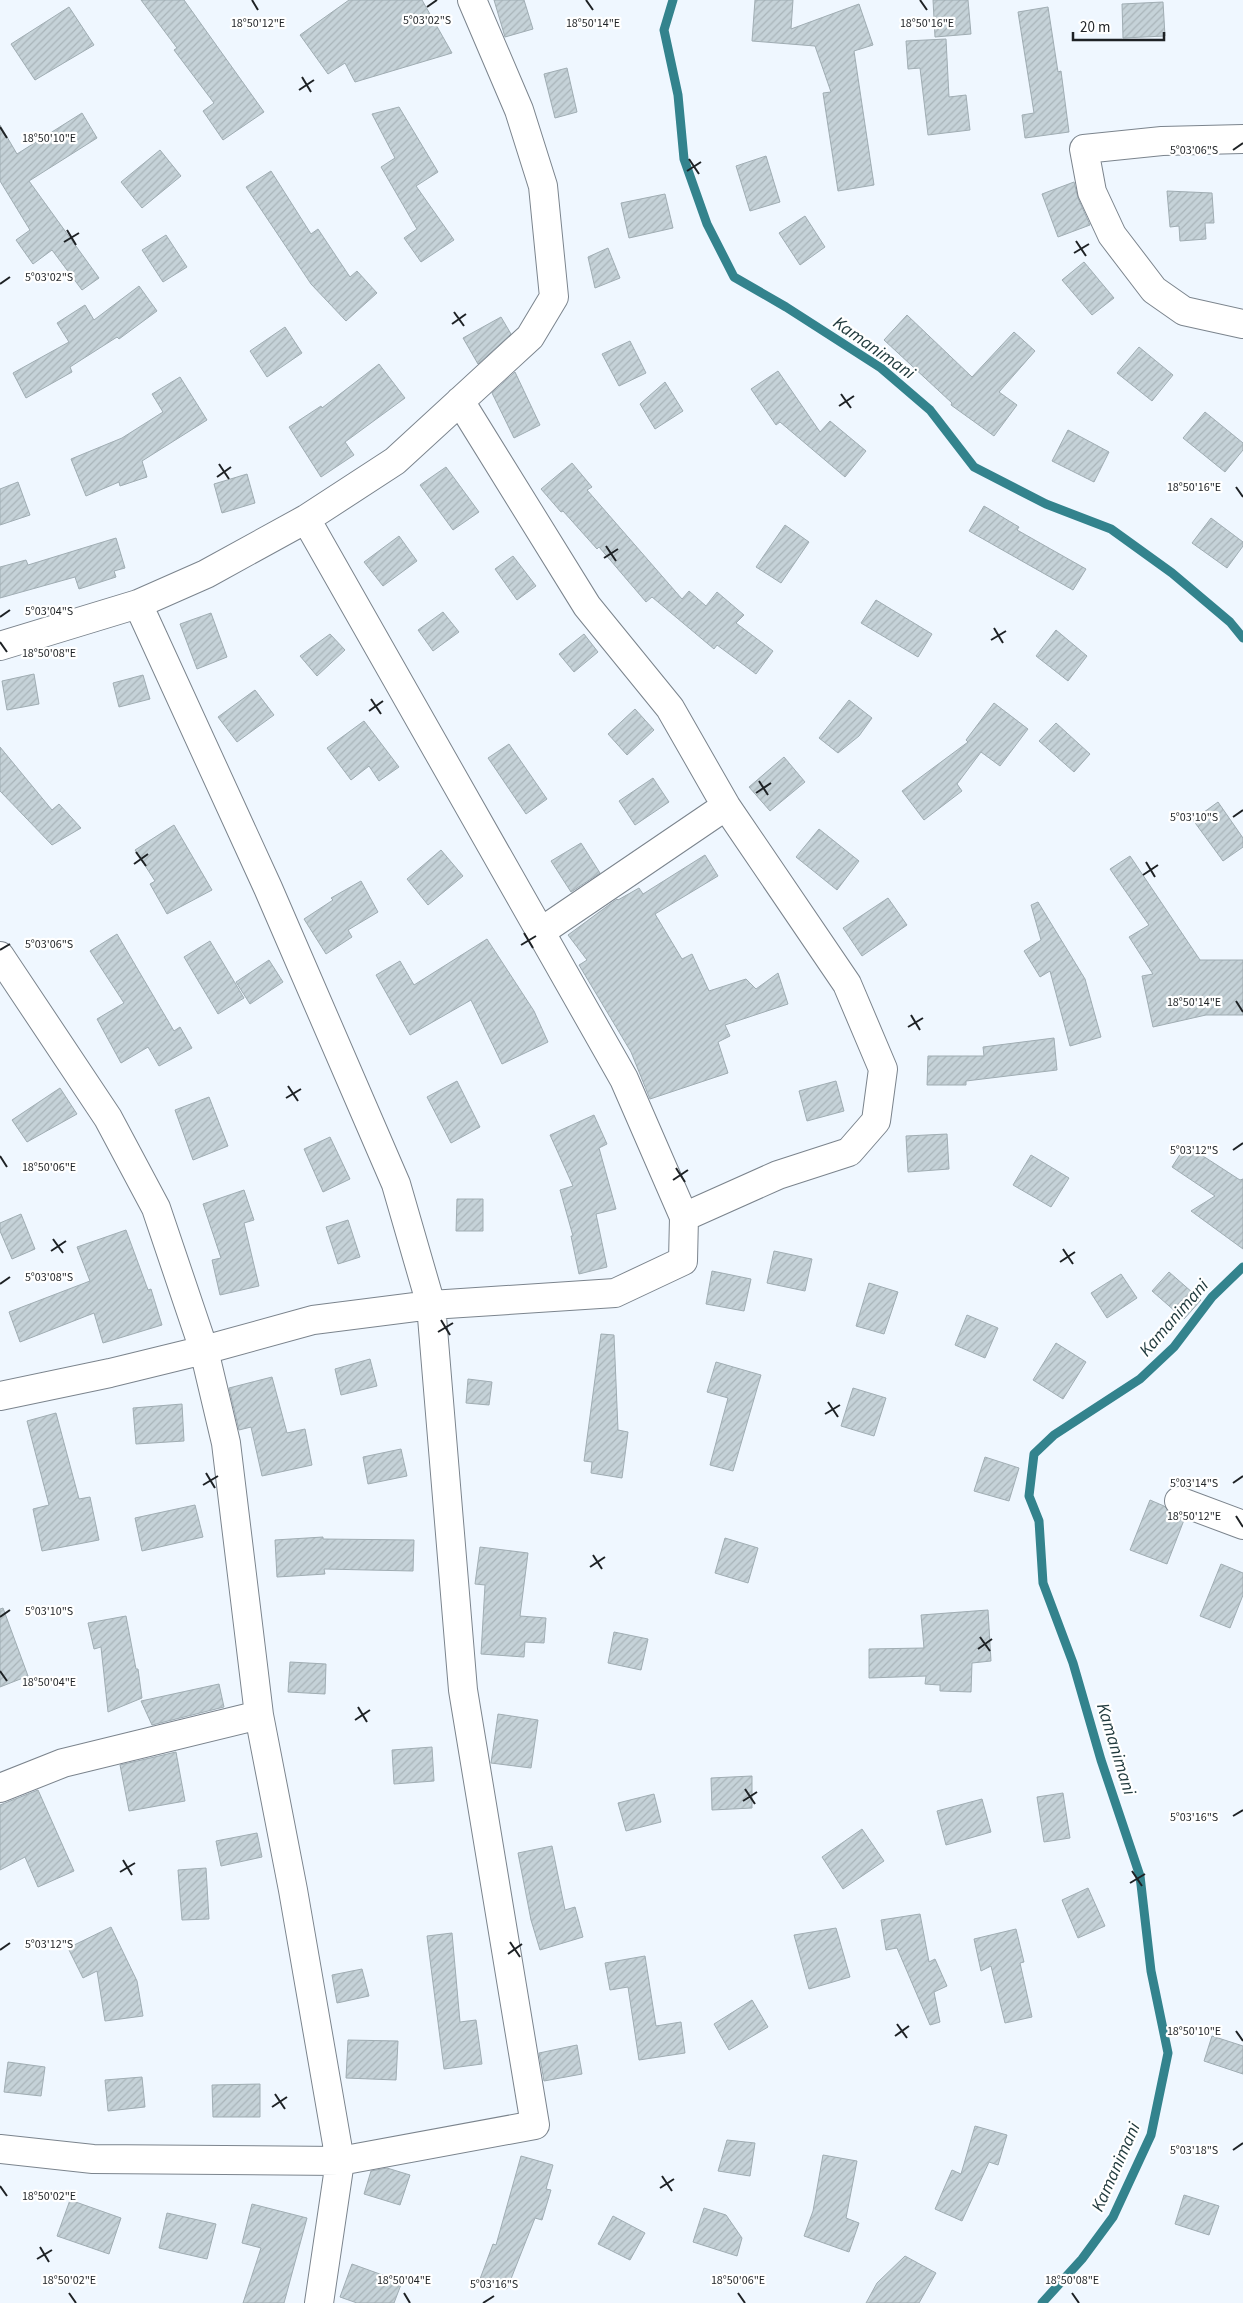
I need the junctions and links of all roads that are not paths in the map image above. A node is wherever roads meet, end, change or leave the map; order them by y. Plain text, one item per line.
1 (472, 0) edge
2 (1243, 140) edge
3 (1243, 324) edge
4 (460, 401) junction
5 (306, 520) junction
6 (138, 604) junction
7 (0, 646) edge
8 (726, 806) junction
9 (542, 931) junction
10 (0, 956) edge
11 (684, 1217) junction
12 (431, 1305) junction
13 (204, 1350) junction
14 (0, 1396) edge
15 (1179, 1501) dead end
16 (1243, 1525) edge
17 (259, 1715) junction
18 (0, 1788) edge
19 (0, 2149) edge
20 (340, 2161) junction
21 (319, 2303) edge

1 - 4 street
2 - 3 street
4 - 5 street
4 - 8 street
5 - 6 street
5 - 9 street
6 - 7 street
6 - 12 street
8 - 9 street
8 - 11 street
9 - 11 street
10 - 13 street
11 - 12 street
12 - 13 street
12 - 20 street
13 - 14 street
13 - 17 street
15 - 16 street
17 - 18 street
17 - 20 street
19 - 20 street
20 - 21 street

